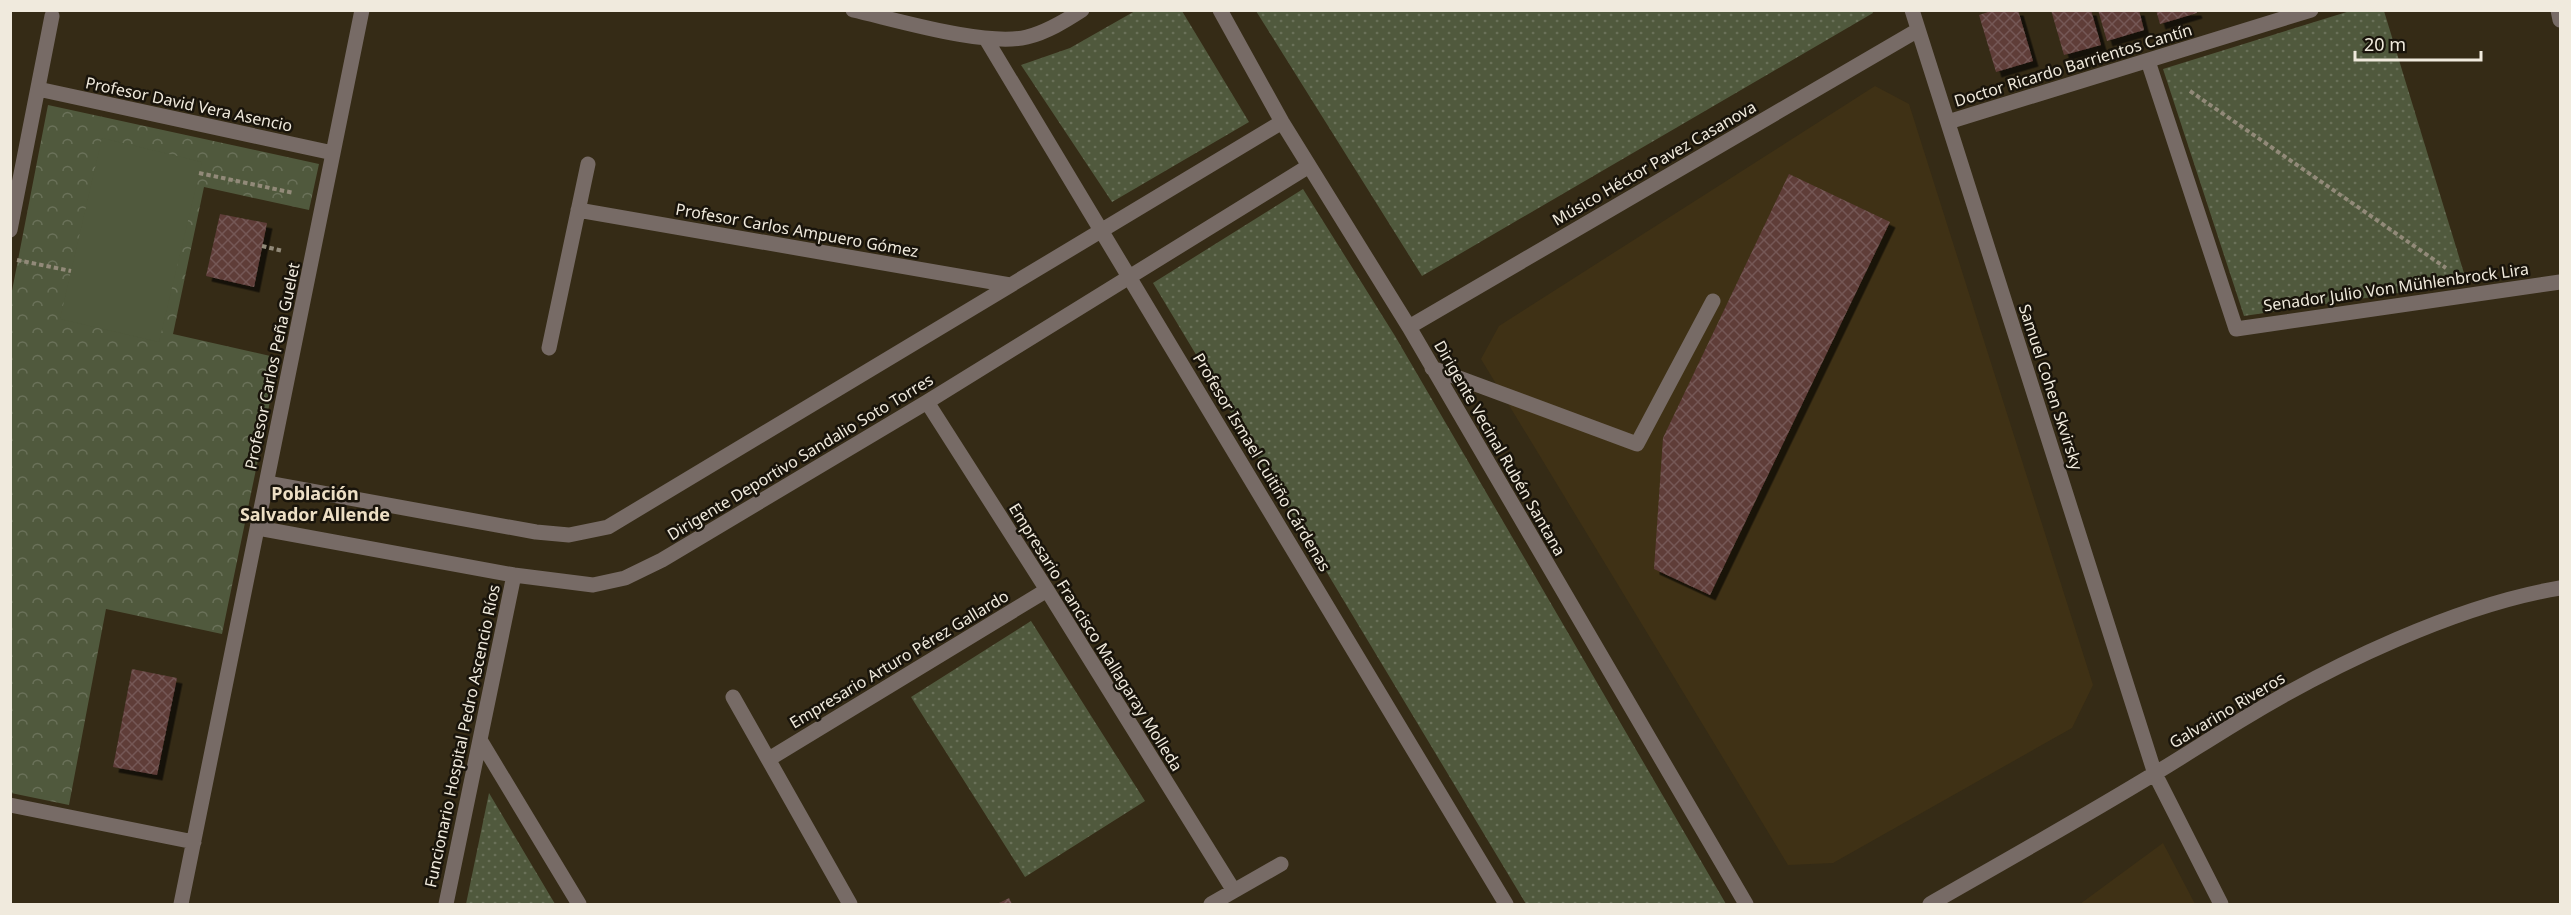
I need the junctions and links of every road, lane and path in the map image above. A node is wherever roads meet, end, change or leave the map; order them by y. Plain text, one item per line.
1 (362, 10) edge
2 (853, 10) edge
3 (1082, 10) edge
4 (1220, 10) edge
5 (1912, 10) edge
6 (2311, 10) edge
7 (2558, 10) edge
8 (52, 16) dead end
9 (2560, 20) edge
10 (1918, 30) junction
11 (986, 39) junction
12 (2148, 61) junction
13 (38, 89) junction
14 (1282, 122) junction
15 (1948, 122) junction
16 (333, 153) junction
17 (588, 164) dead end
18 (1309, 166) junction
19 (199, 173) dead end
20 (324, 200) junction
21 (578, 210) junction
22 (10, 230) edge
23 (1101, 231) junction
24 (10, 258) edge
25 (71, 271) dead end
26 (1130, 278) junction
27 (2560, 282) edge
28 (1010, 285) junction
29 (2482, 293) junction
30 (1713, 301) dead end
31 (1409, 327) junction
32 (549, 348) dead end
33 (1432, 368) junction
34 (927, 402) junction
35 (267, 483) junction
36 (258, 528) junction
37 (514, 574) junction
38 (2560, 588) edge
39 (1047, 590) junction
40 (733, 697) dead end
41 (480, 740) junction
42 (769, 759) junction
43 (2155, 774) junction
44 (10, 805) edge
45 (194, 842) junction
46 (1281, 864) dead end
47 (1234, 891) junction
48 (181, 904) edge
49 (446, 904) edge
50 (579, 904) edge
51 (850, 904) edge
52 (1211, 904) edge
53 (1506, 904) edge
54 (1746, 904) edge
55 (1930, 904) edge
56 (2221, 904) edge

1 - 16 street, Profesor Carlos Peña Guelet
2 - 11 street
3 - 11 street
4 - 14 street, Dirigente Vecinal Rubén Santana
5 - 10 street, Samuel Cohen Skvirsky
6 - 12 street, Doctor Ricardo Barrientos Cantín
7 - 9 street
8 - 13 street
10 - 15 street, Samuel Cohen Skvirsky
10 - 31 street, Músico Héctor Pavez Casanova
11 - 23 street, Profesor Ismael Cuitiño Cárdenas
12 - 15 street, Doctor Ricardo Barrientos Cantín
12 - 29 path
12 - 29 street, Senador Julio Von Mühlenbrock Lira
13 - 16 street, Profesor David Vera Asencio
13 - 22 street
14 - 18 street, Dirigente Vecinal Rubén Santana
14 - 23 street
15 - 43 street, Samuel Cohen Skvirsky
16 - 20 street, Profesor Carlos Peña Guelet
17 - 21 street
18 - 26 street, Dirigente Deportivo Sandalio Soto Torres
18 - 31 street, Dirigente Vecinal Rubén Santana
19 - 20 path
20 - 35 street, Profesor Carlos Peña Guelet
21 - 28 street, Profesor Carlos Ampuero Gómez
21 - 32 street
23 - 26 street, Profesor Ismael Cuitiño Cárdenas
23 - 28 street
24 - 25 path
26 - 34 street, Dirigente Deportivo Sandalio Soto Torres
26 - 53 street, Profesor Ismael Cuitiño Cárdenas
27 - 29 street, Senador Julio Von Mühlenbrock Lira
28 - 35 street
30 - 33 street
31 - 33 street, Dirigente Vecinal Rubén Santana
33 - 54 street, Dirigente Vecinal Rubén Santana
34 - 37 street, Dirigente Deportivo Sandalio Soto Torres
34 - 39 street, Empresario Francisco Mallagaray Molleda
35 - 36 street, Profesor Carlos Peña Guelet
36 - 37 street, Dirigente Deportivo Sandalio Soto Torres
36 - 45 street, Profesor Carlos Peña Guelet
37 - 41 street, Funcionario Hospital Pedro Ascencio Ríos
38 - 43 street, Galvarino Riveros
39 - 42 street, Empresario Arturo Pérez Gallardo
39 - 47 street, Empresario Francisco Mallagaray Molleda
40 - 42 street
41 - 49 street, Funcionario Hospital Pedro Ascencio Ríos
41 - 50 street
42 - 51 street
43 - 55 street, Galvarino Riveros
43 - 56 street, Samuel Cohen Skvirsky
44 - 45 street
45 - 48 street, Profesor Carlos Peña Guelet
46 - 47 street
47 - 52 street

